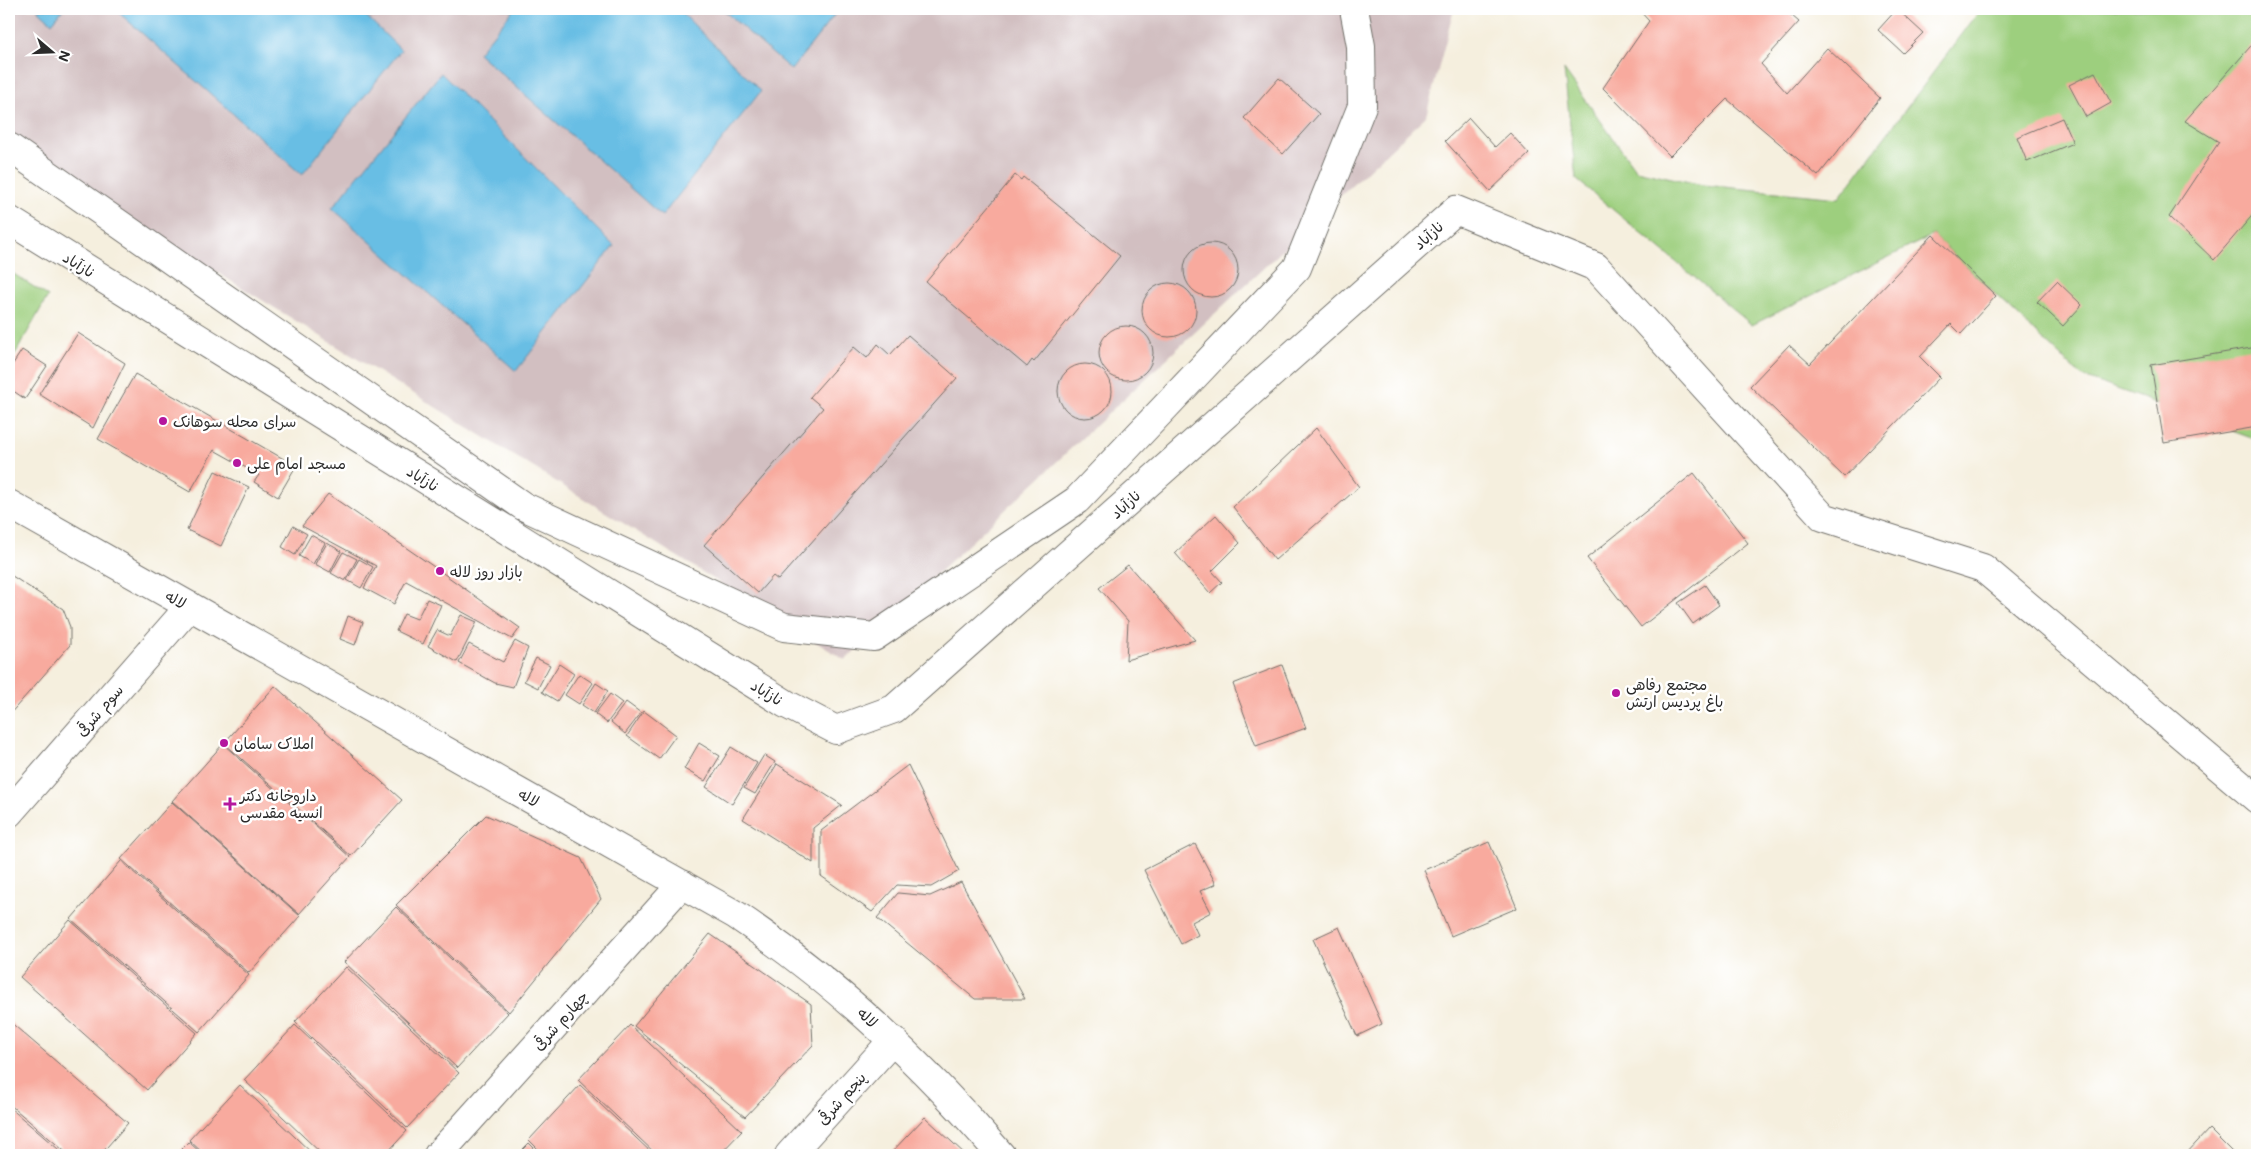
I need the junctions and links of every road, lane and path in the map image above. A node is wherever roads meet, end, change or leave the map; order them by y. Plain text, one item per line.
1 (1354, 9) edge
2 (9, 147) edge
3 (9, 220) edge
4 (9, 504) edge
5 (190, 606) junction
6 (2257, 800) edge
7 (9, 813) edge
8 (682, 884) junction
9 (893, 1040) junction
10 (438, 1155) edge
11 (789, 1155) edge
12 (1001, 1155) edge

1 - 2 street
3 - 6 street, نازآباد
4 - 5 street, لاله
5 - 7 street, سوم شرقی
5 - 8 street, لاله
8 - 9 street, لاله
8 - 10 street, چهارم شرقی
9 - 11 street, پنجم شرقی
9 - 12 street, لاله

